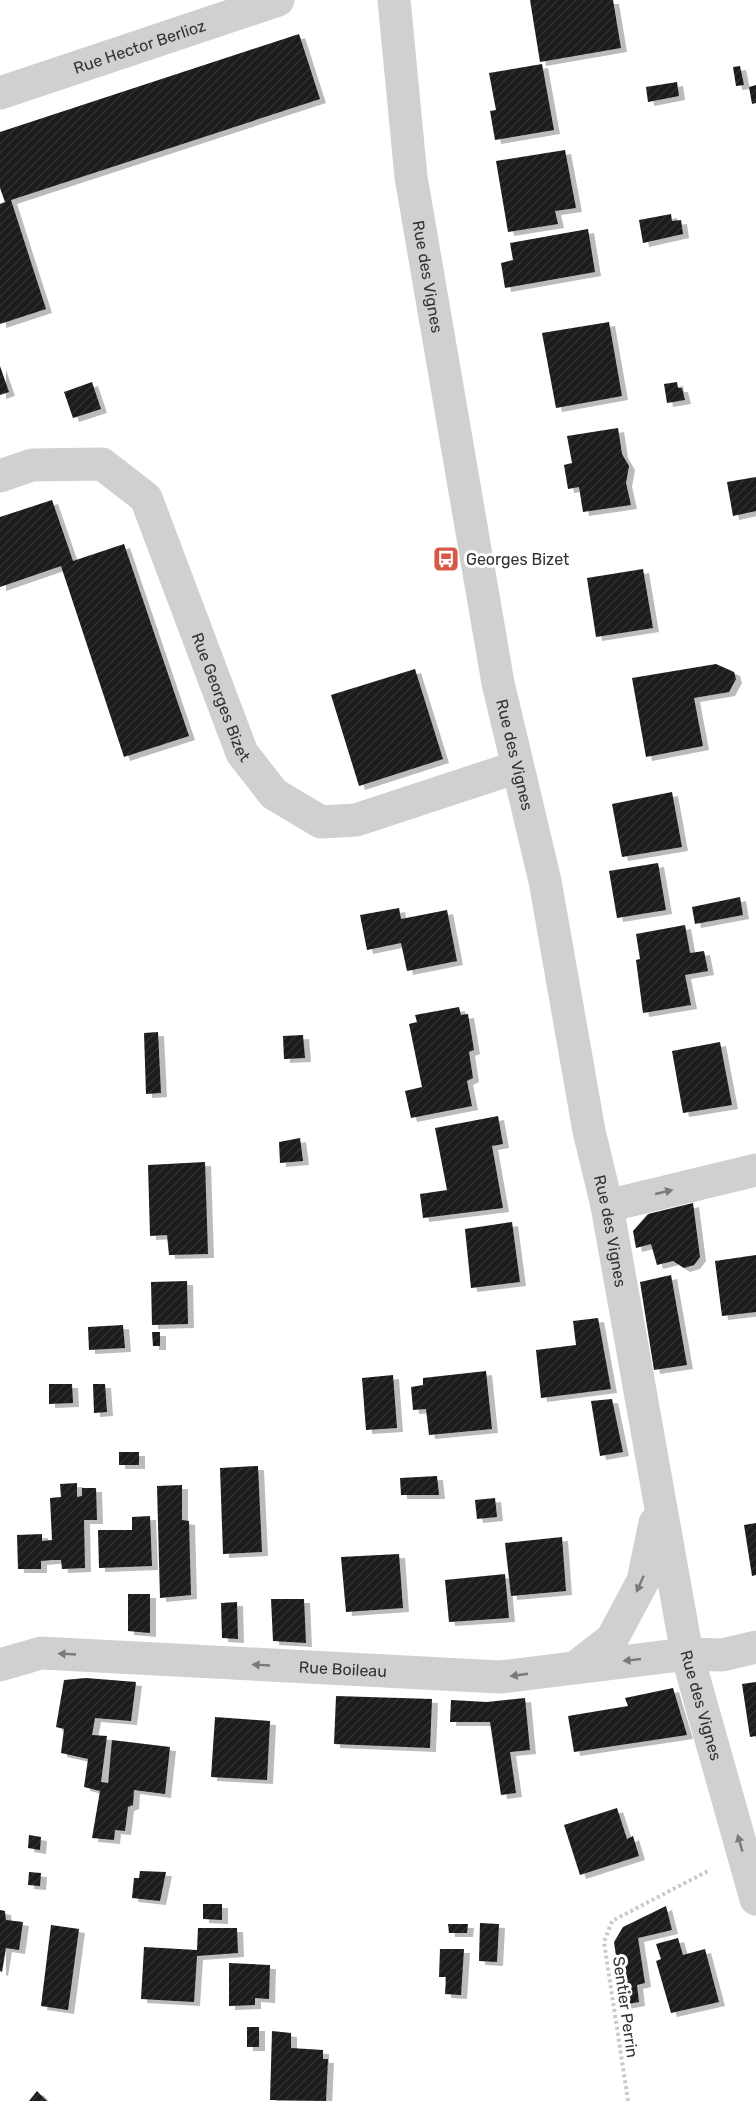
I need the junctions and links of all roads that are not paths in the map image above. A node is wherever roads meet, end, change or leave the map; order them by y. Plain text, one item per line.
1 (278, 0) edge
2 (394, 0) edge
3 (0, 93) edge
4 (0, 477) edge
5 (517, 767) junction
6 (756, 1170) edge
7 (607, 1206) junction
8 (659, 1507) junction
9 (756, 1647) edge
10 (687, 1654) junction
11 (0, 1665) edge
12 (577, 1666) junction
13 (756, 1899) edge

1 - 3 street, Rue Hector Berlioz
2 - 5 street, Rue des Vignes
4 - 5 street, Rue Georges Bizet
5 - 7 street, Rue des Vignes
7 -> 6 street
7 - 8 street, Rue des Vignes
8 - 10 street, Rue des Vignes
8 -> 12 street, Rue des Vignes
9 - 10 street, Rue Boileau
10 -> 12 street, Rue Boileau
13 -> 10 street, Rue des Vignes
12 -> 11 street, Rue Boileau

